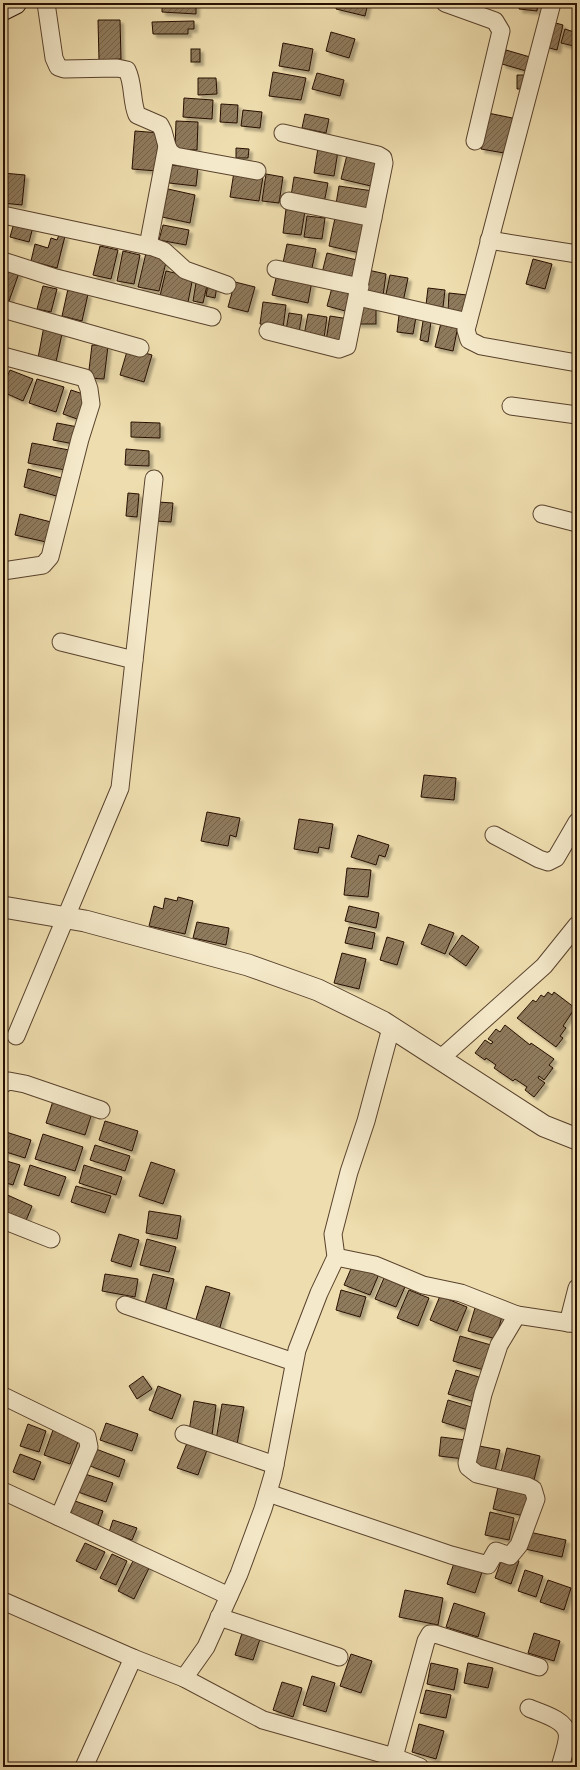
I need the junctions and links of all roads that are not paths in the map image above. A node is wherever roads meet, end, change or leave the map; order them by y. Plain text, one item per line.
1 (15, 3) edge
2 (46, 3) edge
3 (445, 3) edge
4 (552, 3) edge
5 (3, 9) edge
6 (283, 133) dead end
7 (475, 141) dead end
8 (167, 146) junction
9 (257, 171) dead end
10 (289, 201) dead end
11 (3, 215) edge
12 (373, 218) junction
13 (489, 240) junction
14 (148, 246) junction
15 (577, 254) edge
16 (3, 260) edge
17 (276, 269) dead end
18 (227, 285) dead end
19 (359, 292) junction
20 (3, 309) edge
21 (212, 317) dead end
22 (468, 322) junction
23 (268, 331) dead end
24 (140, 348) dead end
25 (3, 356) edge
26 (577, 362) edge
27 (511, 406) dead end
28 (577, 415) edge
29 (154, 479) dead end
30 (542, 514) dead end
31 (577, 523) edge
32 (3, 571) edge
33 (61, 642) dead end
34 (134, 660) junction
35 (577, 822) edge
36 (494, 835) dead end
37 (3, 907) edge
38 (64, 918) junction
39 (577, 925) edge
40 (392, 1028) junction
41 (16, 1036) dead end
42 (440, 1059) junction
43 (3, 1084) edge
44 (101, 1110) dead end
45 (577, 1139) edge
46 (3, 1220) edge
47 (50, 1239) dead end
48 (336, 1257) junction
49 (577, 1288) edge
50 (125, 1305) dead end
51 (517, 1315) junction
52 (573, 1324) edge
53 (294, 1362) junction
54 (3, 1396) edge
55 (184, 1434) dead end
56 (275, 1465) junction
57 (3, 1492) edge
58 (268, 1493) junction
59 (58, 1517) junction
60 (229, 1596) junction
61 (3, 1601) edge
62 (219, 1617) junction
63 (339, 1657) dead end
64 (133, 1658) junction
65 (539, 1667) dead end
66 (184, 1678) junction
67 (529, 1708) dead end
68 (394, 1756) junction
69 (84, 1767) edge
70 (420, 1767) edge
71 (560, 1767) edge

1 - 5 main road
2 - 8 street
3 - 7 street
4 - 13 street
6 - 12 street
8 - 9 street
8 - 14 street
10 - 12 street
11 - 14 street
12 - 19 street
13 - 15 street
13 - 22 street
14 - 18 street
16 - 21 street
17 - 19 street
19 - 22 street
19 - 23 street
20 - 24 street
22 - 26 street
25 - 32 street
27 - 28 street
29 - 34 street
30 - 31 street
33 - 34 street
34 - 38 street
35 - 36 street
37 - 38 street
38 - 40 street
38 - 41 street
39 - 42 street
40 - 42 street
40 - 48 street
42 - 45 street
43 - 44 street
46 - 47 street
48 - 51 street
48 - 53 street
49 - 52 street
50 - 53 street
51 - 52 street
51 - 58 street
53 - 56 street
54 - 59 street
55 - 56 street
56 - 58 street
57 - 59 street
58 - 60 street
59 - 60 street
60 - 62 street
61 - 64 street
62 - 63 street
62 - 66 street
64 - 66 street
64 - 69 street
65 - 68 street
66 - 68 street
67 - 71 street
68 - 70 street

